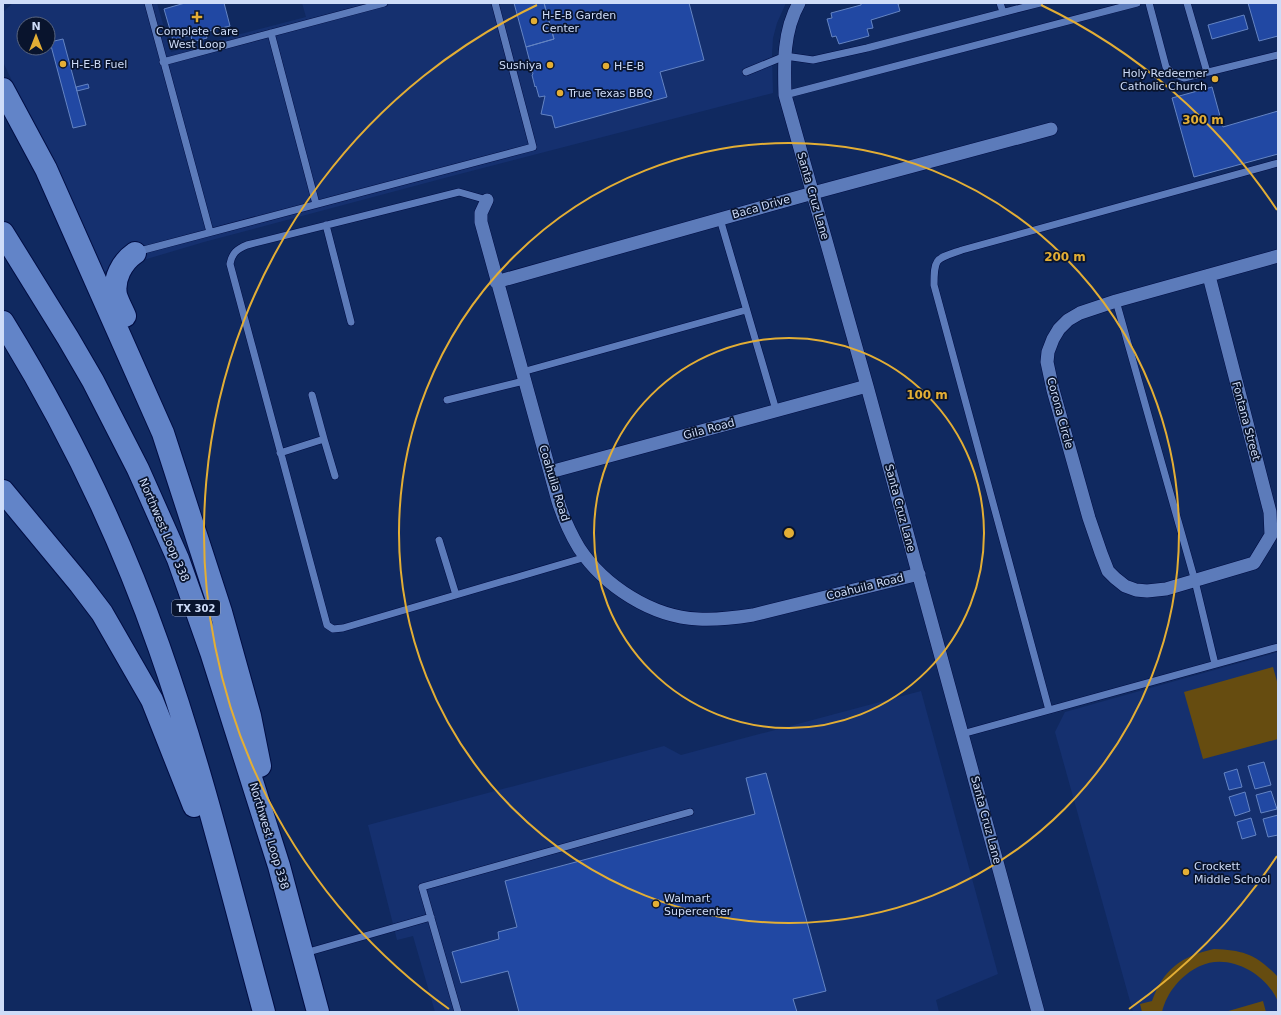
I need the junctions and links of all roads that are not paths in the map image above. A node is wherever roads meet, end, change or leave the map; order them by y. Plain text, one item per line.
1 (148, 3) edge
2 (384, 3) edge
3 (495, 3) edge
4 (799, 3) edge
5 (1000, 3) edge
6 (1040, 3) edge
7 (1137, 3) edge
8 (1149, 3) edge
9 (1187, 3) edge
10 (1003, 12) junction
11 (271, 33) junction
12 (1278, 55) edge
13 (785, 56) junction
14 (164, 62) junction
15 (746, 72) dead end
16 (1207, 72) junction
17 (3, 90) edge
18 (785, 95) junction
19 (1050, 129) dead end
20 (1278, 163) edge
21 (813, 193) junction
22 (487, 200) joint
23 (316, 204) junction
24 (720, 219) junction
25 (326, 225) junction
26 (210, 232) junction
27 (3, 233) edge
28 (135, 253) joint
29 (1278, 256) edge
30 (1208, 276) junction
31 (496, 282) junction
32 (1116, 301) junction
33 (746, 310) junction
34 (3, 322) edge
35 (351, 322) dead end
36 (523, 376) junction
37 (867, 386) junction
38 (312, 395) dead end
39 (448, 400) dead end
40 (776, 410) junction
41 (324, 439) junction
42 (280, 453) junction
43 (550, 472) junction
44 (335, 476) dead end
45 (3, 491) edge
46 (1274, 534) edge
47 (439, 540) dead end
48 (586, 557) junction
49 (203, 558) junction
50 (1254, 563) joint
51 (919, 574) junction
52 (1195, 581) junction
53 (456, 595) junction
54 (1278, 647) edge
55 (1215, 664) junction
56 (1049, 710) junction
57 (962, 734) junction
58 (690, 812) dead end
59 (279, 866) junction
60 (431, 917) junction
61 (302, 954) junction
62 (263, 1012) edge
63 (318, 1012) edge
64 (458, 1012) edge
65 (1038, 1012) edge

1 - 14 lane
2 - 11 lane
3 - 23 lane
4 - 13 street, Santa Cruz Lane
5 - 10 lane
6 - 10 lane
7 - 18 lane
8 - 16 lane
9 - 16 lane
10 - 13 lane
11 - 14 lane
11 - 23 lane
12 - 16 lane
13 - 15 lane
13 - 18 street, Santa Cruz Lane
14 - 26 lane
17 - 49 highway
18 - 21 street, Santa Cruz Lane
19 - 21 street, Baca Drive
20 - 56 lane
21 - 24 street, Baca Drive
21 - 37 street, Santa Cruz Lane
22 - 25 lane
22 - 31 street, Coahuila Road
23 - 26 lane
24 - 31 street, Baca Drive
24 - 33 lane
25 - 35 lane
25 - 42 lane
26 - 28 lane
27 - 59 highway, Northwest Loop 338 / TX 302
28 - 49 highway
29 - 30 street, Corona Circle
30 - 32 street, Corona Circle
30 - 46 street, Fontana Street
31 - 36 street, Coahuila Road
32 - 52 lane
32 - 52 street, Corona Circle
33 - 36 lane
33 - 40 lane
34 - 62 highway
36 - 39 lane
36 - 43 street, Coahuila Road
37 - 40 street, Gila Road
37 - 51 street, Santa Cruz Lane
38 - 41 lane
40 - 43 street, Gila Road
41 - 42 lane
41 - 44 lane
42 - 53 lane
43 - 48 street, Coahuila Road
45 - 62 highway
46 - 50 street, Fontana Street
47 - 53 lane
48 - 51 street, Coahuila Road
48 - 53 lane
49 - 59 highway
50 - 52 street, Corona Circle
51 - 57 street, Santa Cruz Lane
52 - 55 lane
54 - 55 lane
55 - 56 lane
56 - 57 lane
57 - 65 street, Santa Cruz Lane
58 - 60 lane
59 - 61 highway, Northwest Loop 338 / TX 302
60 - 61 lane
60 - 64 lane
61 - 63 highway, Northwest Loop 338 / TX 302

